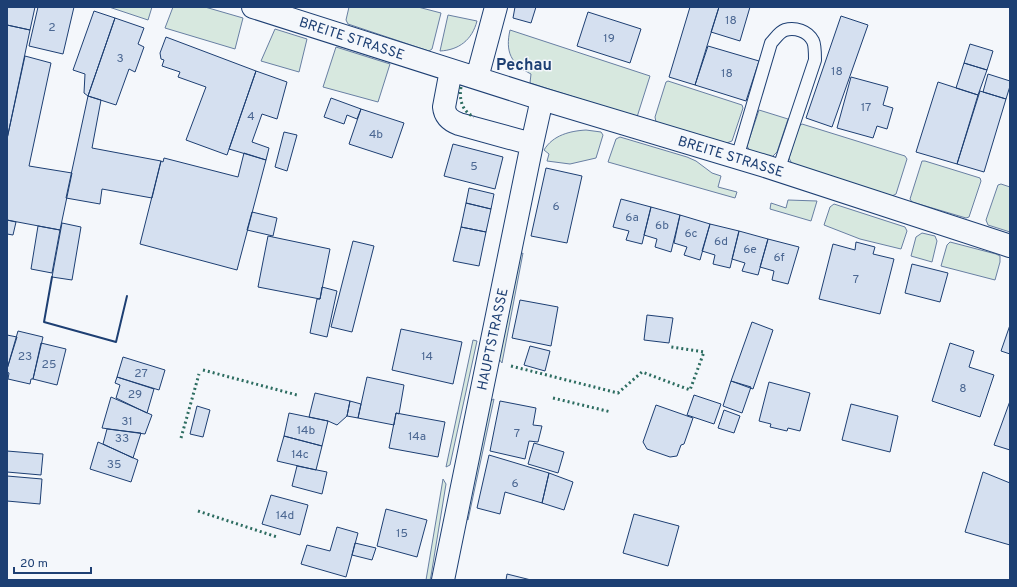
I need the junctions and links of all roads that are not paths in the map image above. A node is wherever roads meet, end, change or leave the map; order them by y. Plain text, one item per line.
1 (253, 7) edge
2 (496, 7) edge
3 (451, 70) junction
4 (477, 78) junction
5 (542, 99) junction
6 (532, 144) junction
7 (738, 158) junction
8 (778, 171) junction
9 (1010, 246) edge
10 (443, 580) edge

1 - 3 street, BREITE STRASSE
2 - 4 street
3 - 4 street, BREITE STRASSE
3 - 6 street
4 - 5 street, BREITE STRASSE
5 - 6 street, HAUPTSTRASSE
5 - 7 street, BREITE STRASSE
6 - 10 street, HAUPTSTRASSE
7 - 8 street, BREITE STRASSE
7 - 8 lane
8 - 9 street, BREITE STRASSE

